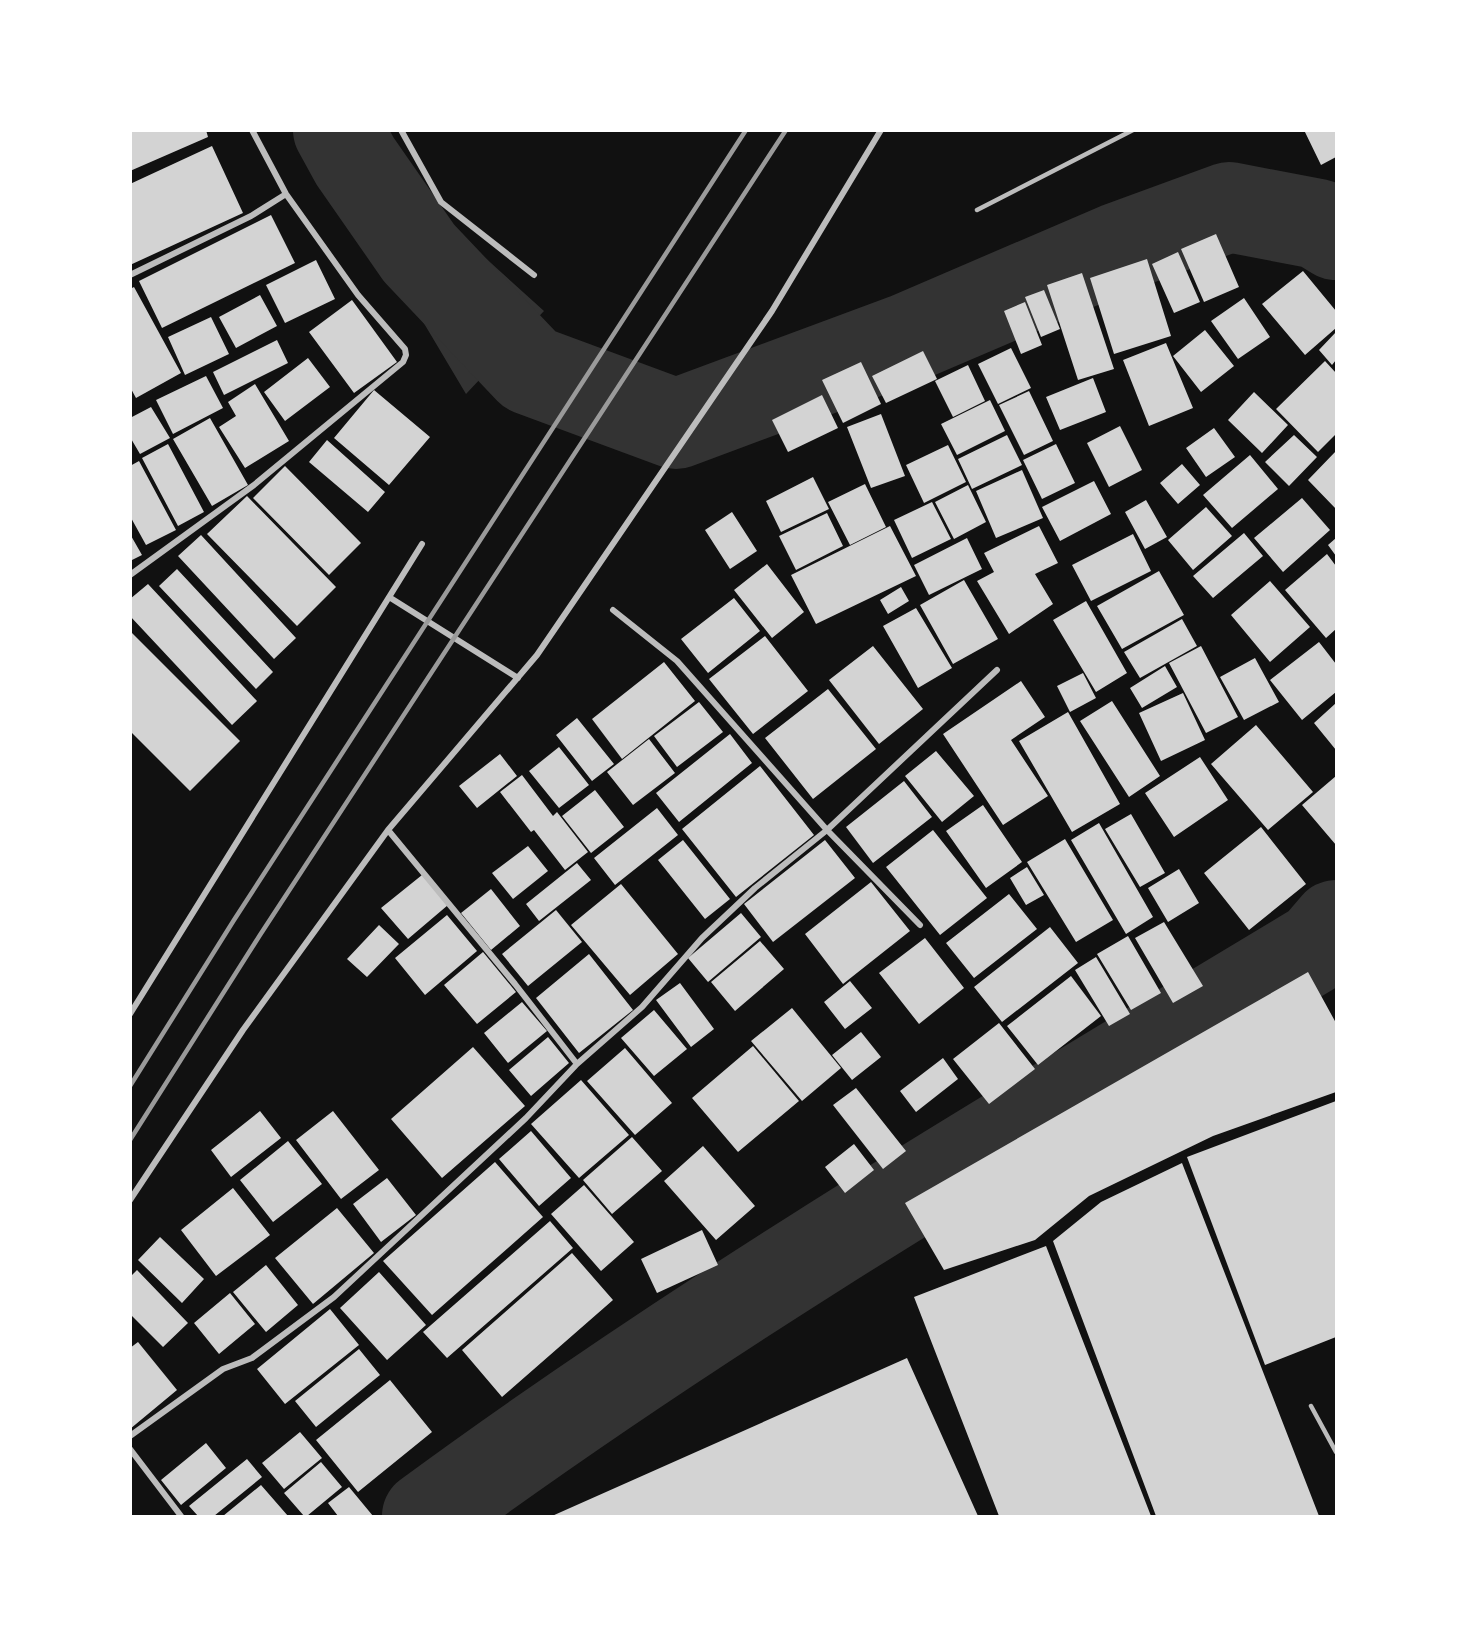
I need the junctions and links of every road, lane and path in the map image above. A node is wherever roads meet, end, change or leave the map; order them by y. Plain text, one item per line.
1 (252, 130) edge
2 (401, 130) edge
3 (881, 130) edge
4 (1133, 130) edge
5 (286, 194) junction
6 (977, 210) dead end
7 (130, 275) edge
8 (534, 275) dead end
9 (422, 544) dead end
10 (130, 575) edge
11 (389, 597) junction
12 (613, 610) dead end
13 (997, 670) dead end
14 (518, 678) junction
15 (388, 830) junction
16 (827, 830) junction
17 (920, 925) dead end
18 (130, 1014) edge
19 (577, 1064) junction
20 (130, 1200) edge
21 (1311, 1406) dead end
22 (130, 1436) edge
23 (130, 1449) edge
24 (1336, 1452) edge
25 (181, 1516) edge

1 - 5 street
2 - 8 street
3 - 14 street
4 - 6 lane
5 - 7 street
5 - 10 street
9 - 11 street
11 - 14 street
11 - 18 street
12 - 16 street
13 - 16 street
14 - 15 street
15 - 19 street
15 - 20 street
16 - 17 street
16 - 19 street
19 - 22 street
21 - 24 lane
23 - 25 street

